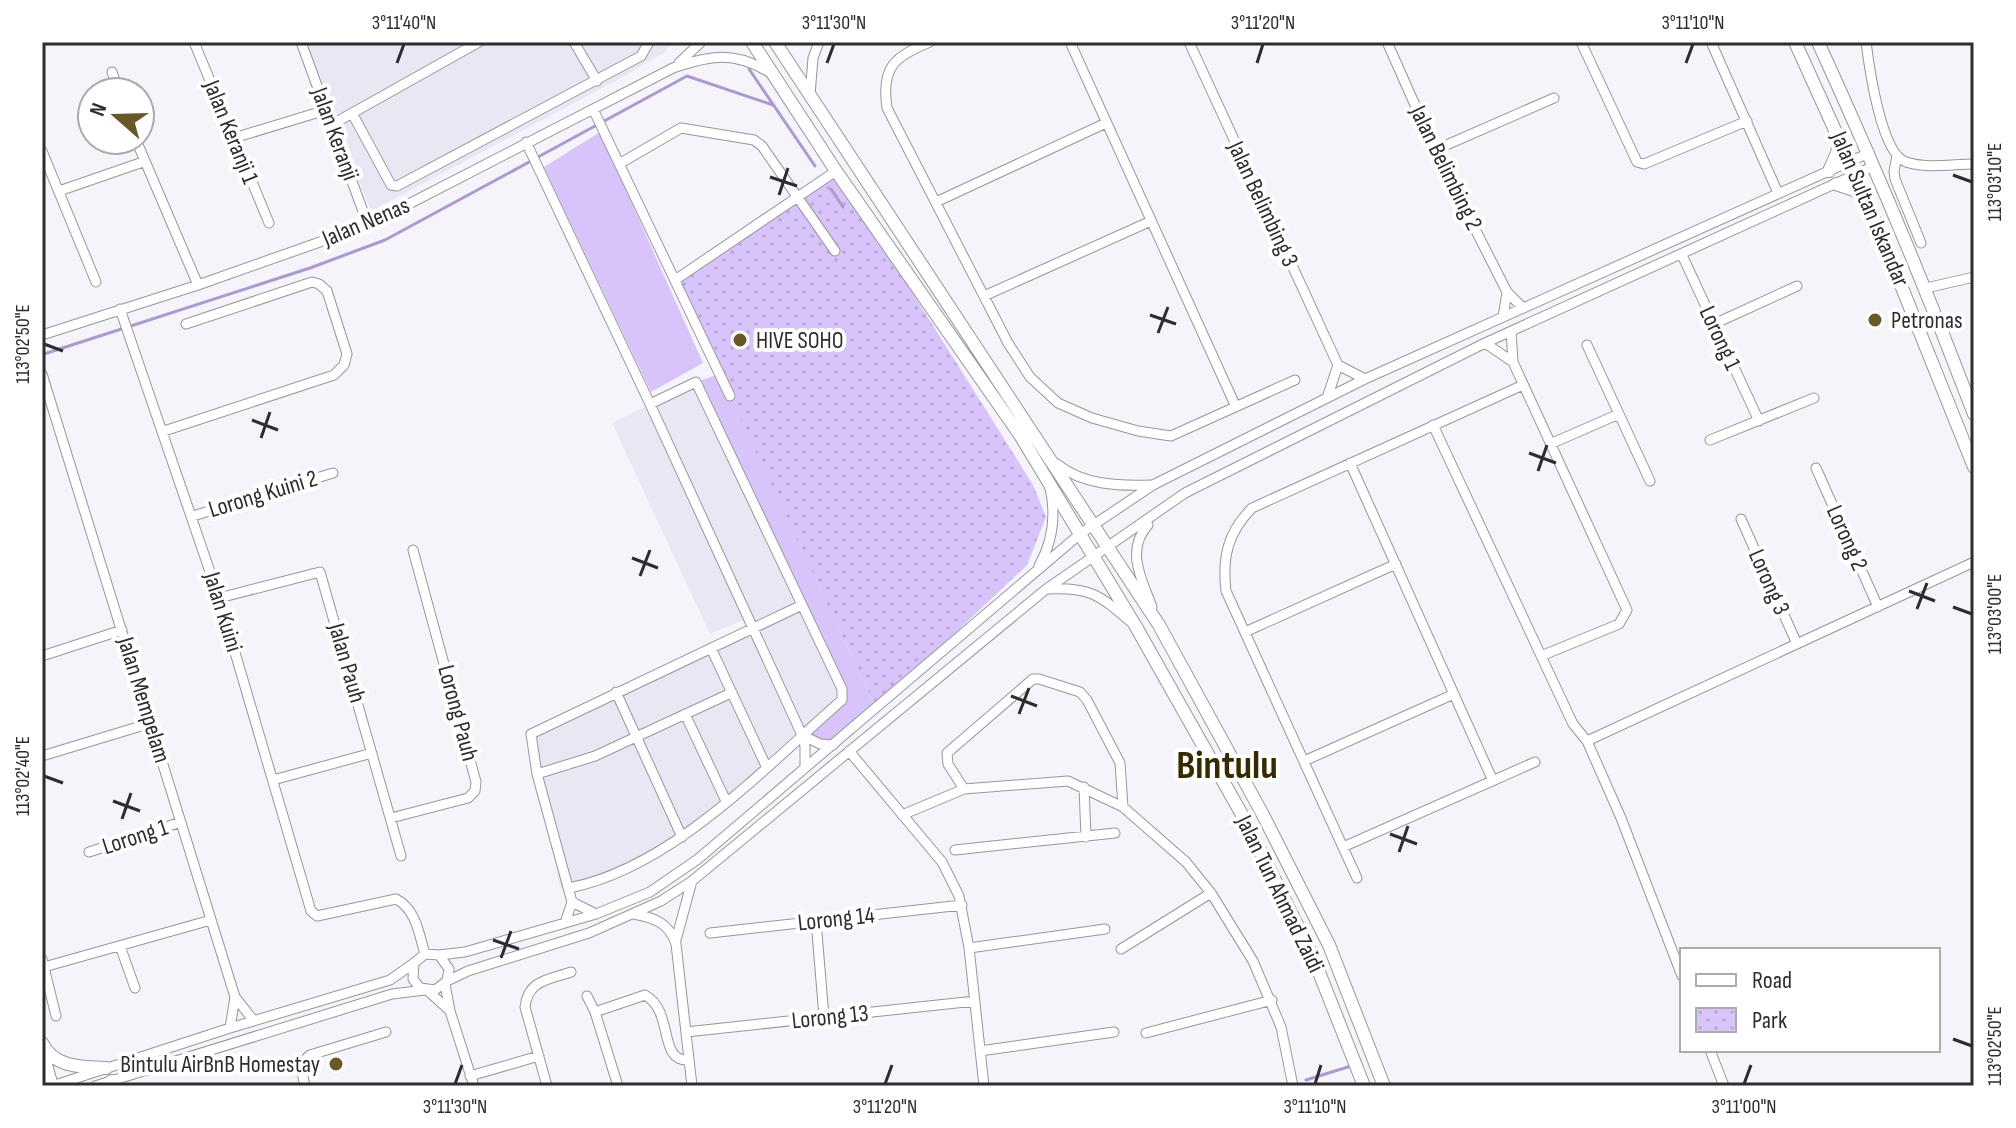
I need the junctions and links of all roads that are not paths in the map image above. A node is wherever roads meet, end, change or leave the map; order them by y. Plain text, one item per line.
1 (194, 42) edge
2 (301, 42) edge
3 (479, 42) edge
4 (574, 42) edge
5 (649, 42) edge
6 (701, 42) edge
7 (752, 42) edge
8 (775, 42) edge
9 (819, 42) edge
10 (930, 42) edge
11 (1070, 42) edge
12 (1189, 42) edge
13 (1387, 42) edge
14 (1581, 42) edge
15 (1711, 42) edge
16 (1795, 42) edge
17 (1818, 42) edge
18 (1866, 42) edge
19 (673, 68) junction
20 (112, 72) dead end
21 (772, 74) junction
22 (113, 76) edge
23 (597, 81) junction
24 (810, 95) junction
25 (1554, 98) dead end
26 (593, 109) junction
27 (326, 110) junction
28 (542, 110) junction
29 (352, 113) junction
30 (1747, 121) junction
31 (1106, 123) junction
32 (331, 125) junction
33 (554, 129) junction
34 (1838, 135) junction
35 (234, 138) junction
36 (526, 142) junction
37 (1435, 150) junction
38 (42, 151) edge
39 (1869, 153) junction
40 (141, 156) edge
41 (1897, 156) junction
42 (1850, 161) junction
43 (143, 162) junction
44 (619, 164) junction
45 (1974, 164) edge
46 (1874, 166) junction
47 (836, 171) junction
48 (1829, 171) junction
49 (1856, 174) junction
50 (414, 178) junction
51 (1836, 184) junction
52 (59, 191) junction
53 (1778, 193) junction
54 (423, 197) junction
55 (798, 197) junction
56 (936, 202) junction
57 (1868, 203) junction
58 (1151, 221) junction
59 (269, 223) dead end
60 (368, 225) junction
61 (1921, 243) dead end
62 (835, 251) dead end
63 (1682, 255) junction
64 (1974, 277) edge
65 (675, 280) junction
66 (96, 282) dead end
67 (198, 285) junction
68 (1797, 286) dead end
69 (1926, 288) junction
70 (1507, 292) junction
71 (984, 296) junction
72 (1523, 308) junction
73 (122, 314) junction
74 (1503, 317) junction
75 (186, 324) dead end
76 (1714, 324) junction
77 (1511, 332) junction
78 (42, 335) edge
79 (1485, 343) junction
80 (1587, 345) dead end
81 (1513, 362) junction
82 (1338, 365) junction
83 (42, 374) edge
84 (1365, 379) junction
85 (1295, 380) dead end
86 (1523, 385) junction
87 (730, 396) dead end
88 (1327, 398) junction
89 (1814, 398) dead end
90 (650, 404) junction
91 (1236, 407) junction
92 (1619, 414) junction
93 (1974, 414) edge
94 (1759, 421) junction
95 (1433, 425) junction
96 (164, 431) junction
97 (1710, 440) dead end
98 (1550, 444) junction
99 (1053, 461) junction
100 (1350, 463) junction
101 (1974, 467) edge
102 (1816, 468) dead end
103 (333, 473) dead end
104 (1047, 477) junction
105 (1650, 481) dead end
106 (1153, 485) junction
107 (1161, 510) junction
108 (193, 516) junction
109 (1741, 519) dead end
110 (1094, 524) junction
111 (1080, 534) junction
112 (1109, 547) junction
113 (413, 550) dead end
114 (1094, 557) junction
115 (1974, 562) edge
116 (1396, 564) junction
117 (1026, 580) junction
118 (1045, 590) junction
119 (219, 598) junction
120 (802, 605) junction
121 (1878, 607) junction
122 (1135, 625) junction
123 (1159, 625) junction
124 (753, 628) junction
125 (122, 630) junction
126 (1245, 632) junction
127 (1797, 644) junction
128 (711, 648) junction
129 (42, 656) edge
130 (1541, 656) junction
131 (616, 692) junction
132 (731, 693) junction
133 (1454, 694) junction
134 (685, 714) junction
135 (151, 723) junction
136 (802, 735) junction
137 (637, 736) junction
138 (1587, 741) junction
139 (833, 745) junction
140 (849, 751) junction
141 (372, 753) junction
142 (42, 756) edge
143 (1304, 761) junction
144 (1535, 762) dead end
145 (766, 766) junction
146 (805, 768) junction
147 (537, 774) junction
148 (273, 780) junction
149 (1493, 781) junction
150 (1084, 787) junction
151 (964, 789) junction
152 (726, 801) junction
153 (1123, 807) junction
154 (902, 815) junction
155 (391, 818) junction
156 (181, 822) junction
157 (1115, 833) dead end
158 (682, 837) junction
159 (1086, 837) junction
160 (1343, 847) junction
161 (955, 850) dead end
162 (89, 852) dead end
163 (401, 856) dead end
164 (1357, 878) dead end
165 (692, 881) junction
166 (569, 888) junction
167 (1211, 893) junction
168 (572, 902) junction
169 (962, 905) junction
170 (596, 914) junction
171 (634, 914) junction
172 (211, 920) junction
173 (816, 921) junction
174 (565, 923) junction
175 (1105, 929) dead end
176 (710, 933) dead end
177 (676, 944) junction
178 (120, 946) junction
179 (969, 948) junction
180 (1121, 949) dead end
181 (425, 954) junction
182 (439, 955) junction
183 (43, 963) edge
184 (414, 963) junction
185 (1680, 971) edge
186 (571, 972) dead end
187 (446, 982) junction
188 (135, 988) dead end
189 (427, 991) junction
190 (587, 996) dead end
191 (235, 997) junction
192 (1272, 1000) junction
193 (975, 1001) junction
194 (450, 1011) junction
195 (595, 1012) junction
196 (56, 1016) dead end
197 (824, 1017) junction
198 (254, 1021) junction
199 (230, 1028) junction
200 (386, 1032) dead end
201 (686, 1032) junction
202 (1114, 1032) dead end
203 (1146, 1033) dead end
204 (42, 1043) edge
205 (42, 1051) edge
206 (980, 1051) junction
207 (1711, 1052) edge
208 (539, 1056) junction
209 (689, 1060) junction
210 (106, 1068) junction
211 (472, 1081) edge
212 (109, 1084) edge
213 (52, 1086) edge
214 (95, 1086) edge
215 (305, 1086) edge
216 (547, 1086) edge
217 (618, 1086) edge
218 (692, 1086) edge
219 (984, 1086) edge
220 (1293, 1086) edge
221 (1364, 1086) edge
222 (1384, 1086) edge
223 (1724, 1086) edge

1 - 35 street, Jalan Keranji 1
2 - 27 street, Jalan Keranji
3 - 29 street
4 - 23 street
5 - 23 street
6 - 19 street, Jalan Nenas
7 - 21 main road, Jalan Tun Ahmad Zaidi
8 - 24 main road, Jalan Tun Ahmad Zaidi
9 - 24 street
10 - 56 street
11 - 31 street
12 - 82 street, Jalan Belimbing 3
13 - 37 street, Jalan Belimbing 2
14 - 30 street
15 - 30 street
16 - 34 main road, Jalan Sultan Iskandar
17 - 39 main road, Jalan Sultan Iskandar
18 - 41 street
19 - 21 street, Jalan Nenas
19 - 26 street, Jalan Nenas
20 - 22 street
21 - 47 main road, Jalan Tun Ahmad Zaidi
23 - 28 street
24 - 99 main road, Jalan Tun Ahmad Zaidi
25 - 37 street
26 - 33 street, Jalan Nenas
26 - 44 street
27 - 32 street, Jalan Keranji
27 - 35 street
28 - 33 street
28 - 50 street
29 - 32 street
29 - 50 street
30 - 53 street
31 - 56 street
31 - 58 street
32 - 60 street, Jalan Keranji
33 - 36 street, Jalan Nenas
34 - 42 main road, Jalan Sultan Iskandar
34 - 48 main road
35 - 59 street, Jalan Keranji 1
36 - 54 street, Jalan Nenas
36 - 90 street
37 - 70 street, Jalan Belimbing 2
38 - 52 street
39 - 42 street
39 - 46 main road, Jalan Sultan Iskandar
40 - 43 street
41 - 45 street
41 - 61 street
42 - 48 street
42 - 49 main road, Jalan Sultan Iskandar
43 - 52 street
43 - 67 street
44 - 55 street
44 - 65 street
46 - 49 street
46 - 69 main road, Jalan Sultan Iskandar
47 - 55 street
47 - 104 main road, Jalan Tun Ahmad Zaidi
48 - 53 street
49 - 51 street
49 - 57 main road, Jalan Sultan Iskandar
50 - 54 street
51 - 57 main road
51 - 63 street
52 - 66 street
53 - 72 street
54 - 60 street, Jalan Nenas
55 - 62 street
55 - 65 street
56 - 71 street
57 - 101 main road, Jalan Sultan Iskandar
58 - 71 street
58 - 91 street
60 - 67 street, Jalan Nenas
63 - 76 street, Lorong 1
63 - 77 street
64 - 69 street
65 - 87 street
67 - 73 street, Jalan Nenas
68 - 76 street
69 - 93 main road, Jalan Sultan Iskandar
70 - 72 street, Jalan Belimbing 2
70 - 74 street
71 - 91 street
72 - 74 street
73 - 78 street, Jalan Nenas
73 - 96 street, Jalan Kuini
74 - 84 street
75 - 96 street
76 - 94 street, Lorong 1
77 - 79 street
77 - 81 street
79 - 81 street
79 - 107 street
80 - 92 street
81 - 86 street
82 - 84 street
82 - 88 street
83 - 125 street, Jalan Mempelam
84 - 88 street
85 - 91 street
86 - 95 street
86 - 98 street
88 - 106 street
89 - 94 street
90 - 120 street
90 - 124 street
92 - 98 street
92 - 105 street
94 - 97 street
95 - 100 street
95 - 130 street
96 - 108 street, Jalan Kuini
98 - 130 street
99 - 106 street
99 - 110 main road, Jalan Tun Ahmad Zaidi
100 - 116 street
100 - 126 street
102 - 121 street, Lorong 2
103 - 108 street, Lorong Kuini 2
104 - 111 main road, Jalan Tun Ahmad Zaidi
104 - 117 street
106 - 110 street
107 - 112 street
107 - 123 street
108 - 119 street, Jalan Kuini
109 - 127 street, Lorong 3
110 - 111 street
110 - 112 main road, Jalan Tun Ahmad Zaidi
111 - 114 main road, Jalan Tun Ahmad Zaidi
111 - 117 street
112 - 114 street
112 - 123 main road, Jalan Tun Ahmad Zaidi
113 - 155 street, Lorong Pauh
114 - 118 street
114 - 122 main road, Jalan Tun Ahmad Zaidi
115 - 121 street
116 - 126 street
116 - 133 street
117 - 139 street
118 - 122 street
118 - 140 street
119 - 141 street, Jalan Pauh
119 - 148 street, Jalan Kuini
120 - 124 street
120 - 136 street
121 - 127 street
122 - 221 main road, Jalan Tun Ahmad Zaidi
123 - 222 main road, Jalan Tun Ahmad Zaidi
124 - 128 street
124 - 136 street
125 - 129 street
125 - 135 street, Jalan Mempelam
126 - 143 street
127 - 138 street
128 - 131 street
128 - 132 street
130 - 138 street
131 - 137 street
131 - 147 street
132 - 134 street
132 - 145 street
133 - 143 street
133 - 149 street
134 - 137 street
134 - 152 street
135 - 142 street
135 - 156 street, Jalan Mempelam
136 - 139 street
136 - 145 street
136 - 146 street
137 - 147 street
137 - 158 street
138 - 185 street
139 - 146 street
140 - 154 street
140 - 165 street
141 - 148 street
141 - 155 street, Jalan Pauh
143 - 160 street
144 - 149 street
145 - 152 street
146 - 170 street
147 - 166 street
148 - 181 street, Jalan Kuini
149 - 160 street
150 - 151 street
150 - 153 street
150 - 159 street
151 - 153 street
151 - 154 street
152 - 158 street
153 - 167 street
154 - 169 street
155 - 163 street, Jalan Pauh
156 - 162 street, Lorong 1
156 - 172 street, Jalan Mempelam
157 - 159 street
158 - 166 street
159 - 161 street
160 - 164 street
165 - 171 street
165 - 177 street
166 - 168 street
167 - 180 street
167 - 192 street
168 - 170 street
168 - 174 street
169 - 173 street, Lorong 14
169 - 179 street
170 - 174 street
171 - 177 street
171 - 187 street
172 - 178 street
172 - 191 street, Jalan Mempelam
173 - 176 street, Lorong 14
173 - 197 street
174 - 182 street
175 - 179 street
177 - 201 street
178 - 183 street
178 - 188 street
179 - 193 street
181 - 182 street
181 - 184 street
182 - 187 street
183 - 196 street
184 - 189 street
184 - 198 street
186 - 208 street
187 - 189 street
187 - 194 street
189 - 194 street
189 - 212 street
190 - 195 street
191 - 198 street
191 - 199 street, Jalan Mempelam
192 - 203 street
192 - 220 street
193 - 197 street, Lorong 13
193 - 206 street
194 - 211 street
195 - 209 street
195 - 217 street
197 - 201 street, Lorong 13
198 - 199 street
199 - 210 street
200 - 215 street
201 - 209 street
202 - 206 street
204 - 210 main road
205 - 213 main road
206 - 219 street
207 - 223 street
208 - 211 street
208 - 216 street
209 - 218 street
210 - 213 street
212 - 214 street

